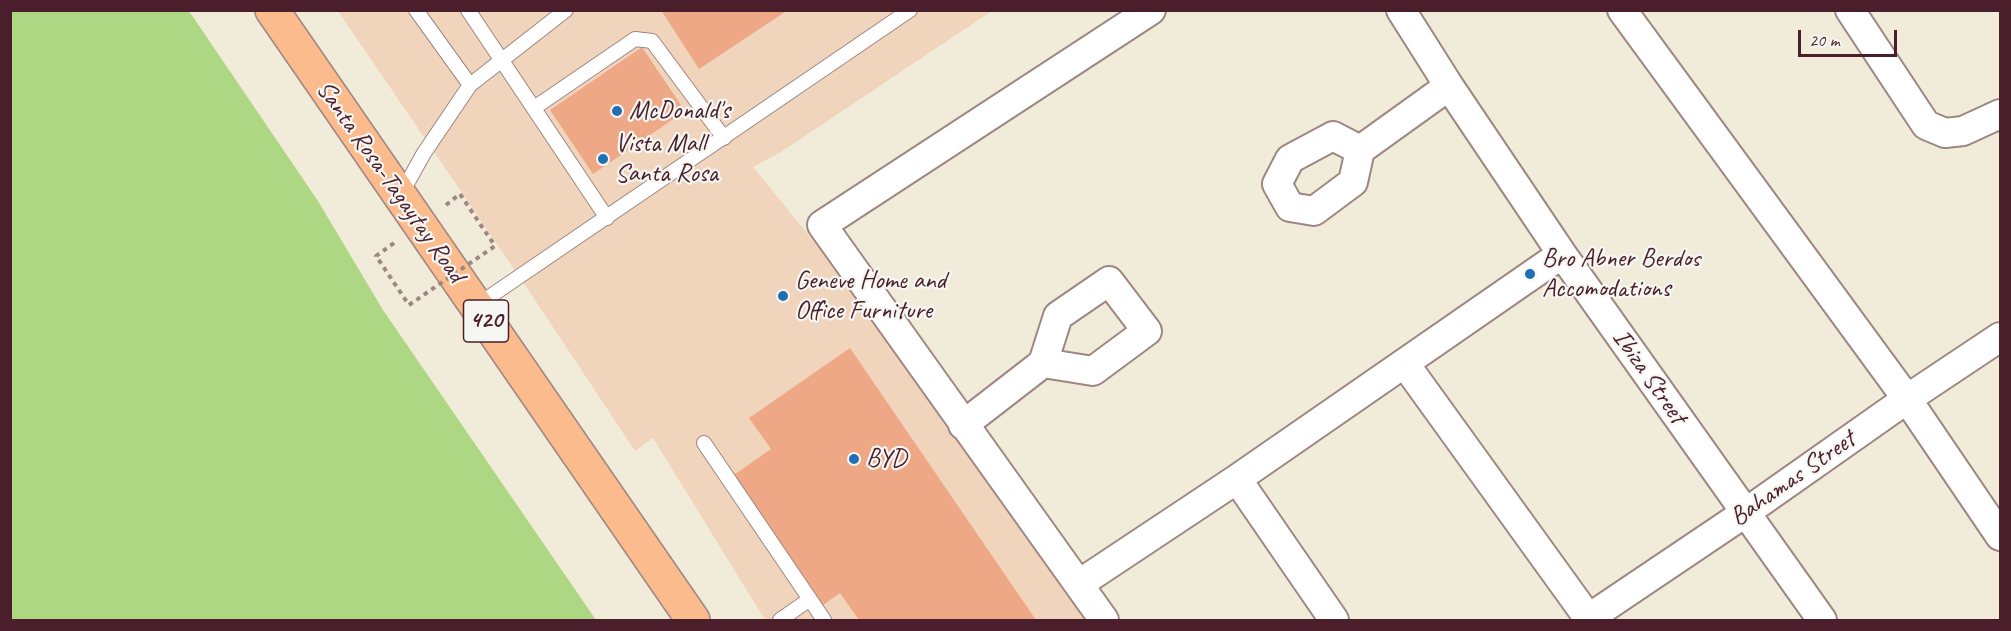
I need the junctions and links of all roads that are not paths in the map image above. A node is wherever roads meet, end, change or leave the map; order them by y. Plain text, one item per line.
1 (272, 10) edge
2 (416, 10) edge
3 (468, 10) edge
4 (566, 10) edge
5 (910, 10) edge
6 (1151, 10) edge
7 (1401, 10) edge
8 (1622, 10) edge
9 (1850, 10) edge
10 (501, 60) junction
11 (470, 85) junction
12 (1449, 86) junction
13 (534, 108) junction
14 (2001, 114) edge
15 (724, 138) junction
16 (1360, 150) dead end
17 (400, 197) junction
18 (607, 218) junction
19 (1562, 254) junction
20 (476, 306) junction
21 (2001, 337) edge
22 (1043, 363) dead end
23 (1405, 364) junction
24 (1907, 399) junction
25 (963, 425) junction
26 (704, 443) dead end
27 (1237, 479) junction
28 (1745, 513) junction
29 (2000, 533) edge
30 (1079, 584) junction
31 (810, 599) junction
32 (1587, 620) edge
33 (693, 621) edge
34 (780, 621) edge
35 (824, 621) edge
36 (1104, 621) edge
37 (1334, 621) edge
38 (1822, 621) edge

1 - 17 main road, Santa Rosa-Tagaytay Road / 420
2 - 11 lane
3 - 10 lane
4 - 10 lane
5 - 15 lane
6 - 25 street
7 - 12 street, Ibiza Street
8 - 24 street
9 - 14 street
10 - 11 lane
10 - 13 lane
11 - 17 lane
12 - 16 street
12 - 19 street, Ibiza Street
13 - 15 lane
13 - 18 lane
15 - 18 lane
17 - 20 main road, Santa Rosa-Tagaytay Road / 420
18 - 20 lane
19 - 23 street
19 - 28 street, Ibiza Street
20 - 33 main road, Santa Rosa-Tagaytay Road / 420
21 - 24 street, Bahamas Street
22 - 25 street
23 - 27 street
23 - 32 street
24 - 28 street, Bahamas Street
24 - 29 street
25 - 30 street
26 - 31 lane
27 - 30 street
27 - 37 street
28 - 32 street, Bahamas Street
28 - 38 street, Ibiza Street
30 - 36 street
31 - 34 lane
31 - 35 lane

